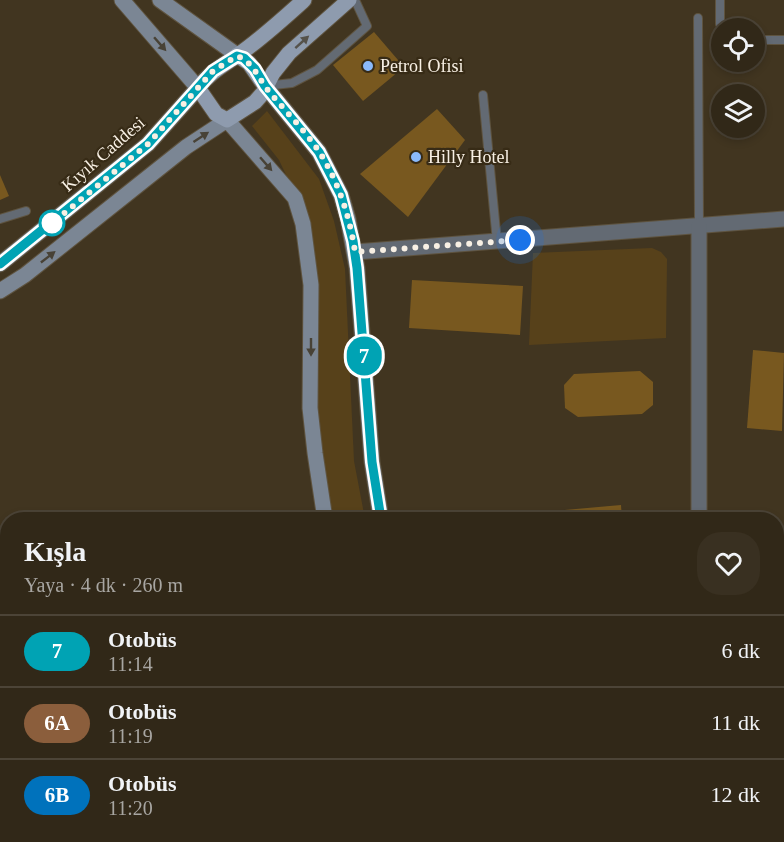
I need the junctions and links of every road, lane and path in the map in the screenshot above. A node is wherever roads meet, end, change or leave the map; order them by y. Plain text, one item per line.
1 (122, 0) edge
2 (160, 0) edge
3 (304, 0) edge
4 (349, 0) edge
5 (356, 0) edge
6 (720, 0) edge
7 (698, 18) dead end
8 (720, 18) edge
9 (765, 40) edge
10 (784, 40) edge
11 (237, 56) junction
12 (265, 86) junction
13 (198, 88) junction
14 (483, 95) dead end
15 (227, 120) junction
16 (26, 211) dead end
17 (0, 219) edge
18 (784, 219) edge
19 (699, 226) junction
20 (498, 242) junction
21 (355, 252) junction
22 (0, 264) edge
23 (0, 291) edge
24 (324, 512) edge
25 (380, 512) edge
26 (699, 512) edge

1 -> 13 main road
2 - 11 main road
3 - 11 main road
12 -> 4 main road
5 - 12 lane
6 - 8 lane
7 - 19 lane
9 - 10 lane
11 - 12 main road
11 - 13 main road
12 - 15 main road
12 - 21 main road
13 - 15 main road
13 - 22 main road, Kıyık Caddesi
14 - 20 lane
23 -> 15 main road
15 -> 24 main road
16 - 17 lane
18 - 19 street
19 - 20 street
19 - 26 street
20 - 21 street
21 - 25 main road

